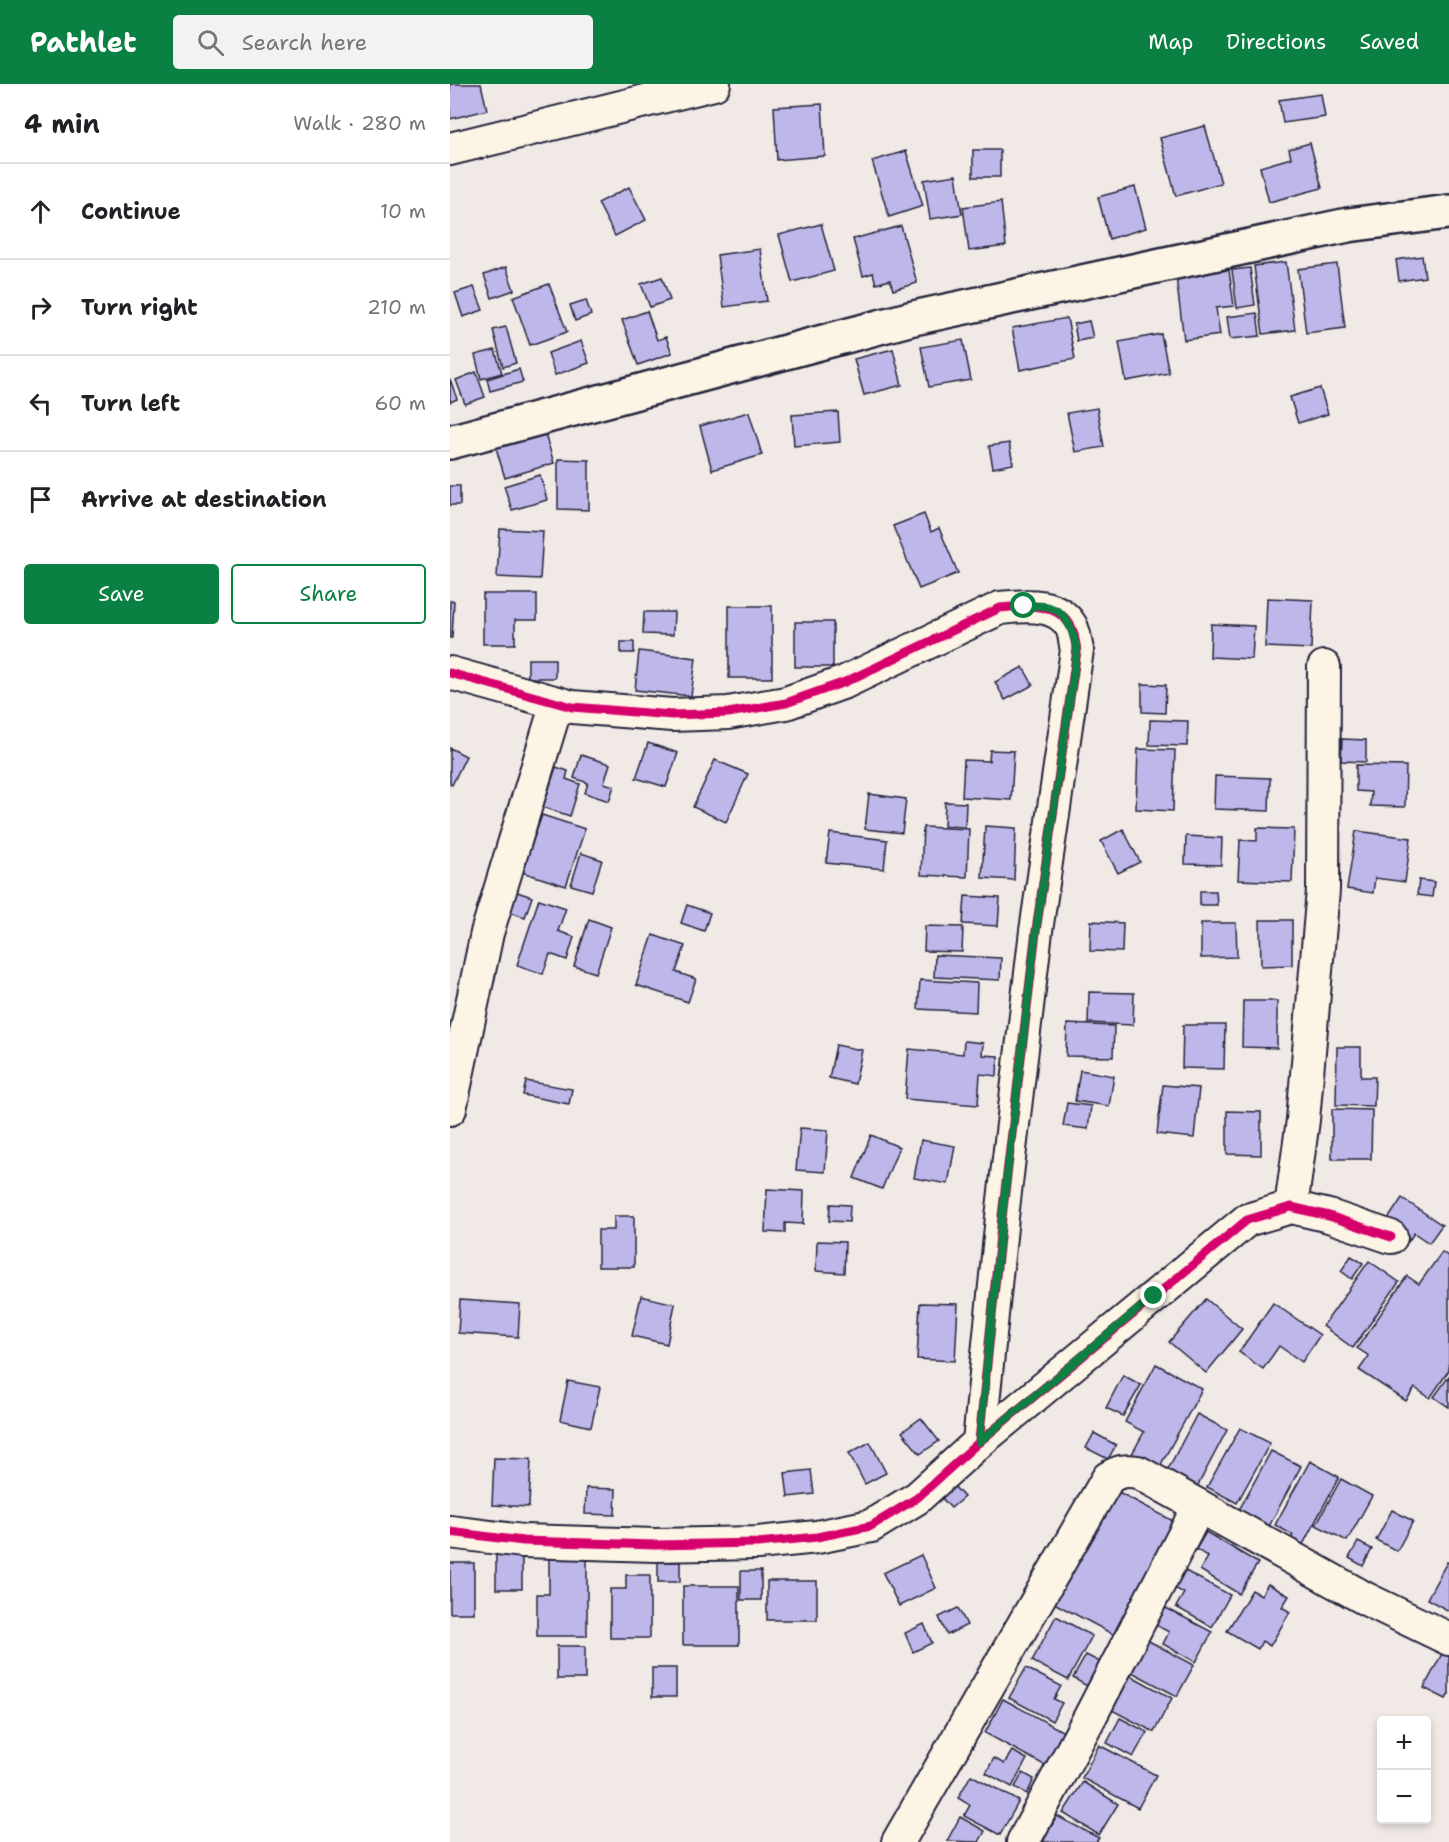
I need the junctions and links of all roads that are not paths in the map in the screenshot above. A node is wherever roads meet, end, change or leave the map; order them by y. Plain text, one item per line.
1 (714, 84) edge
2 (450, 149) edge
3 (1449, 212) edge
4 (450, 442) edge
5 (1324, 667) dead end
6 (450, 673) edge
7 (557, 703) junction
8 (450, 1110) edge
9 (1291, 1207) junction
10 (1391, 1237) dead end
11 (979, 1442) junction
12 (1199, 1506) junction
13 (450, 1532) edge
14 (1449, 1639) edge
15 (898, 1842) edge
16 (1023, 1842) edge

1 - 2 street
3 - 4 street
5 - 9 street
6 - 7 street
7 - 8 street
7 - 11 street
9 - 10 street
9 - 11 street
11 - 13 street
12 - 14 street
12 - 15 street
12 - 16 street

